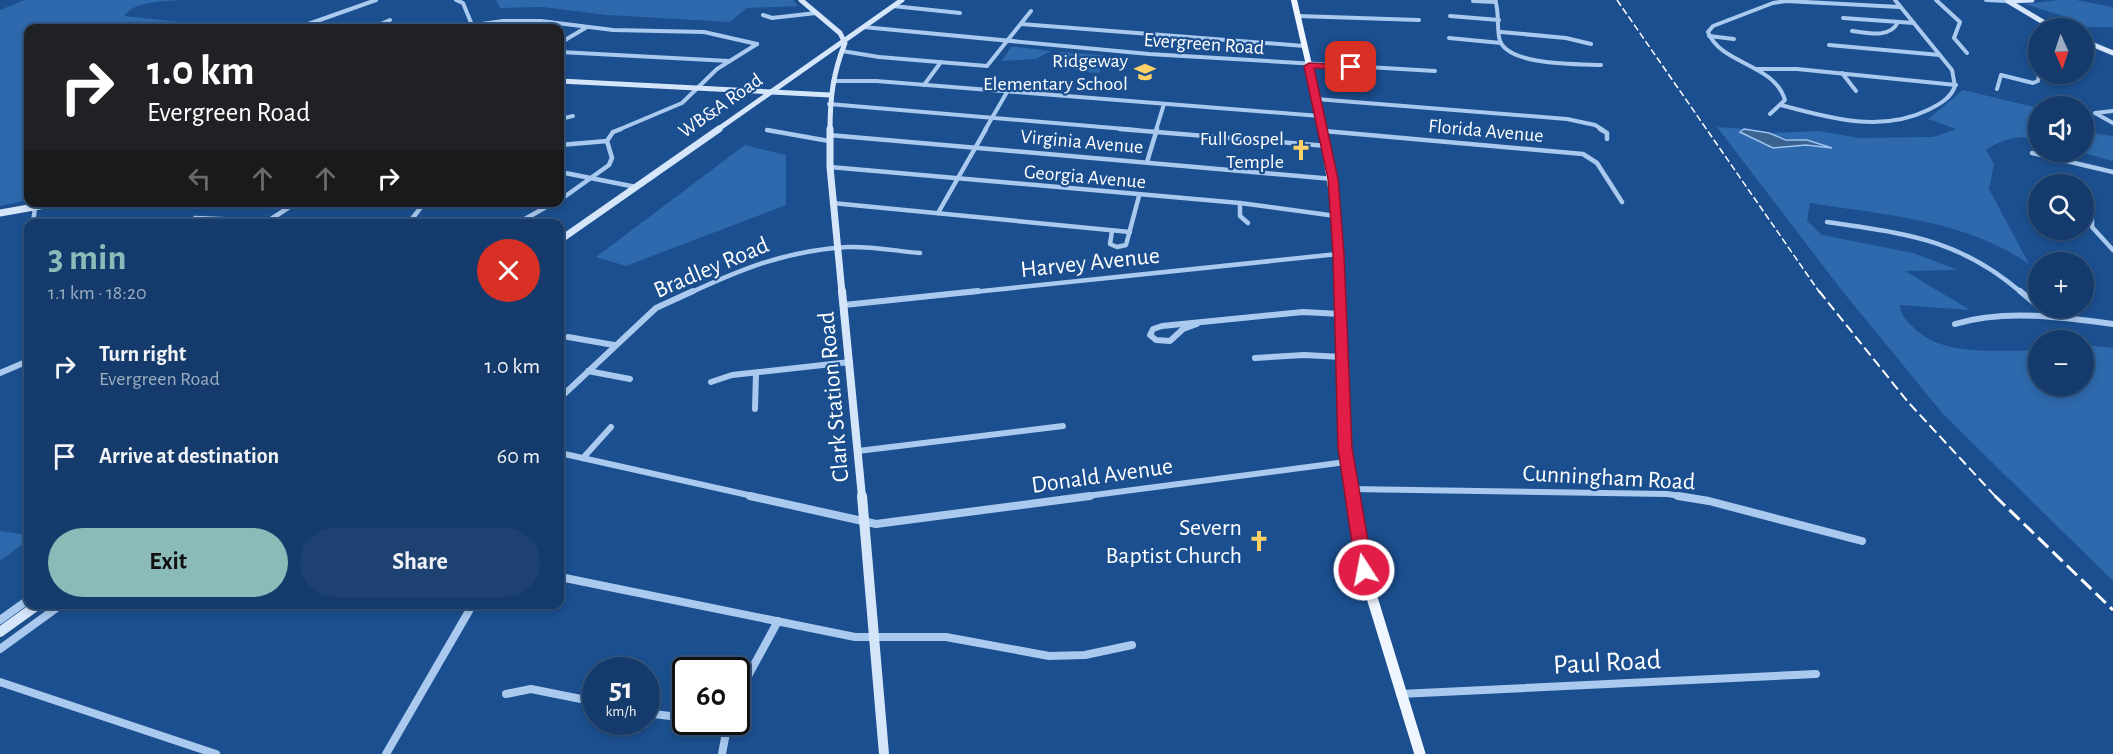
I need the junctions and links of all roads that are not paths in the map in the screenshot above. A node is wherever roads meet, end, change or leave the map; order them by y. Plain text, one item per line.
1 (376, 0) edge
2 (456, 0) edge
3 (801, 0) edge
4 (902, 0) edge
5 (1294, 0) edge
6 (1473, 0) edge
7 (1763, 0) edge
8 (1894, 0) edge
9 (1936, 0) edge
10 (1986, 0) edge
11 (2032, 0) edge
12 (1495, 1) edge
13 (2008, 1) edge
14 (1773, 3) junction
15 (893, 6) junction
16 (1900, 7) junction
17 (1031, 12) dead end
18 (816, 13) junction
19 (960, 13) dead end
20 (763, 15) dead end
21 (1298, 16) junction
22 (1450, 16) dead end
23 (1843, 18) dead end
24 (2036, 18) edge
25 (390, 20) dead end
26 (1419, 20) dead end
27 (1499, 20) junction
28 (525, 21) junction
29 (1898, 22) junction
30 (1914, 23) junction
31 (308, 24) edge
32 (381, 24) edge
33 (472, 24) edge
34 (485, 24) edge
35 (522, 24) edge
36 (556, 24) edge
37 (1021, 24) junction
38 (564, 25) edge
39 (587, 27) junction
40 (863, 27) junction
41 (1852, 31) dead end
42 (1501, 32) junction
43 (1709, 36) junction
44 (1449, 38) dead end
45 (1734, 39) dead end
46 (845, 40) junction
47 (564, 41) edge
48 (1007, 42) junction
49 (1501, 43) junction
50 (1590, 44) dead end
51 (1829, 45) dead end
52 (2094, 45) edge
53 (1304, 46) junction
54 (842, 51) junction
55 (564, 52) edge
56 (1967, 53) dead end
57 (2113, 53) edge
58 (1940, 55) junction
59 (729, 61) junction
60 (941, 62) junction
61 (1601, 65) dead end
62 (1309, 66) junction
63 (1756, 69) junction
64 (1436, 71) dead end
65 (1842, 73) junction
66 (564, 81) edge
67 (833, 81) junction
68 (2028, 82) edge
69 (924, 85) junction
70 (1956, 85) junction
71 (699, 88) junction
72 (1997, 89) dead end
73 (771, 92) junction
74 (1007, 92) junction
75 (1856, 92) dead end
76 (1316, 99) junction
77 (830, 100) junction
78 (1164, 104) junction
79 (1781, 105) junction
80 (2113, 111) edge
81 (1770, 114) dead end
82 (573, 116) dead end
83 (1320, 116) junction
84 (564, 118) edge
85 (993, 118) junction
86 (2113, 123) edge
87 (767, 130) dead end
88 (1324, 131) junction
89 (1155, 132) junction
90 (829, 138) junction
91 (1607, 139) dead end
92 (607, 141) junction
93 (564, 145) edge
94 (1327, 146) junction
95 (977, 147) junction
96 (1147, 162) junction
97 (2070, 162) edge
98 (830, 167) junction
99 (564, 172) edge
100 (2113, 172) edge
101 (593, 178) junction
102 (958, 179) junction
103 (1333, 179) junction
104 (636, 187) junction
105 (1139, 196) junction
106 (564, 197) edge
107 (1622, 202) dead end
108 (832, 203) junction
109 (1240, 203) junction
110 (35, 207) joint
111 (289, 207) edge
112 (421, 207) edge
113 (547, 207) edge
114 (0, 213) edge
115 (938, 213) junction
116 (1336, 216) junction
117 (195, 218) dead end
118 (34, 219) edge
119 (209, 219) edge
120 (271, 219) edge
121 (412, 219) edge
122 (525, 219) edge
123 (1827, 222) dead end
124 (1248, 223) dead end
125 (2094, 229) edge
126 (1112, 231) junction
127 (1130, 232) junction
128 (564, 237) edge
129 (837, 249) junction
130 (2113, 250) edge
131 (920, 253) dead end
132 (1338, 254) junction
133 (2028, 297) edge
134 (844, 306) junction
135 (1340, 314) junction
136 (2054, 318) joint
137 (1197, 324) junction
138 (1955, 324) dead end
139 (2113, 324) edge
140 (568, 337) dead end
141 (614, 345) junction
142 (1342, 357) junction
143 (1255, 358) dead end
144 (850, 362) junction
145 (24, 363) edge
146 (588, 371) junction
147 (0, 373) edge
148 (756, 373) junction
149 (630, 379) dead end
150 (711, 382) dead end
151 (564, 394) edge
152 (754, 409) dead end
153 (1063, 426) dead end
154 (611, 427) dead end
155 (858, 451) junction
156 (564, 454) edge
157 (583, 458) junction
158 (1346, 462) junction
159 (1350, 489) junction
160 (863, 520) junction
161 (1862, 541) dead end
162 (564, 578) edge
163 (24, 603) edge
164 (32, 609) edge
165 (55, 609) edge
166 (470, 609) edge
167 (0, 620) edge
168 (778, 621) junction
169 (0, 632) edge
170 (875, 637) junction
171 (1132, 645) dead end
172 (0, 649) edge
173 (750, 672) edge
174 (1816, 674) dead end
175 (0, 682) edge
176 (506, 694) dead end
177 (1400, 694) junction
178 (582, 699) edge
179 (726, 735) edge
180 (216, 754) edge
181 (386, 754) edge
182 (722, 754) edge
183 (884, 754) edge
184 (1420, 754) edge

1 - 31 street
2 - 33 street
3 - 18 street
4 - 15 street, WB&A Road
5 - 21 main road
6 - 12 street
7 - 14 street
8 - 16 street
9 - 56 street
10 - 13 street
11 - 13 street
12 - 27 street
13 - 24 street
14 - 16 street
14 - 43 street
15 - 19 street
15 - 40 street, WB&A Road
16 - 30 street
17 - 37 street
18 - 20 street
18 - 46 street
21 - 26 street
21 - 53 main road
22 - 27 street
23 - 29 street
25 - 32 street
27 - 42 street
28 - 34 street
28 - 35 street
28 - 36 street
29 - 30 street
29 - 41 street
30 - 58 street
37 - 48 street
37 - 53 street
38 - 39 street
39 - 47 street
39 - 59 street
40 - 46 street, WB&A Road
40 - 48 street, Evergreen Road
42 - 49 street
42 - 50 street
43 - 45 street
43 - 63 street
44 - 49 street
46 - 54 street, Clark Station Road
46 - 73 street, WB&A Road
48 - 60 street
48 - 62 street, Evergreen Road
49 - 61 street
51 - 58 street
52 - 57 street
53 - 62 main road
54 - 60 street
54 - 67 street, Clark Station Road
55 - 59 street
58 - 70 street
59 - 71 street
60 - 69 street
62 - 64 street, Evergreen Road
62 - 76 main road
63 - 65 street
63 - 79 street
65 - 70 street
65 - 75 street
66 - 71 street
67 - 69 street
67 - 77 street, Clark Station Road
68 - 72 street
69 - 74 street
70 - 79 street
71 - 73 street
71 - 92 street
73 - 77 street
73 - 104 street, WB&A Road
74 - 78 street
74 - 85 street
76 - 83 main road
76 - 91 street
77 - 85 street
77 - 90 street, Clark Station Road
78 - 83 street
78 - 89 street
79 - 81 street
80 - 86 street
82 - 84 street
83 - 88 main road
85 - 89 street
85 - 95 street
87 - 90 street, Virginia Avenue
88 - 94 main road
88 - 107 street, Florida Avenue
89 - 94 street
89 - 96 street
90 - 95 street, Virginia Avenue
90 - 98 street, Clark Station Road
92 - 93 street
92 - 101 street
94 - 103 main road
95 - 96 street, Virginia Avenue
95 - 102 street
96 - 103 street, Virginia Avenue
97 - 100 street
98 - 102 street, Georgia Avenue
98 - 108 street, Clark Station Road
99 - 101 street
101 - 104 street
101 - 106 street
102 - 105 street, Georgia Avenue
102 - 115 street
103 - 116 main road
104 - 128 street, WB&A Road
105 - 109 street, Georgia Avenue
105 - 127 street
108 - 115 street
108 - 129 street, Clark Station Road
109 - 116 street, Georgia Avenue
109 - 124 street
110 - 114 street
110 - 118 street
111 - 120 street
112 - 121 street
113 - 122 street
115 - 126 street
116 - 132 main road
117 - 119 street
123 - 133 street
125 - 130 street
126 - 127 street
126 - 127 street
129 - 131 street, Bradley Road
129 - 134 street, Clark Station Road
129 - 141 street, Bradley Road
132 - 134 street, Harvey Avenue
132 - 135 main road
134 - 144 street, Clark Station Road
135 - 137 street
135 - 142 main road
136 - 138 street
136 - 139 street
137 - 137 street
140 - 141 street
141 - 146 street, Bradley Road
142 - 143 street
142 - 158 main road
144 - 148 street
144 - 155 street, Clark Station Road
145 - 147 street
146 - 149 street
146 - 151 street, Bradley Road
148 - 150 street
148 - 152 street
153 - 155 street
154 - 157 street
155 - 160 street, Clark Station Road
156 - 157 street, Donald Avenue
157 - 160 street, Donald Avenue
158 - 159 main road
158 - 160 street, Donald Avenue
159 - 161 street, Cunningham Road
159 - 177 main road
160 - 170 street, Clark Station Road
162 - 168 street
163 - 167 street
164 - 169 street
165 - 172 street
166 - 181 street
168 - 170 street
168 - 173 street
170 - 171 street
170 - 183 street, Clark Station Road
174 - 177 street, Paul Road
175 - 180 street
176 - 178 street
177 - 184 main road
179 - 182 street

